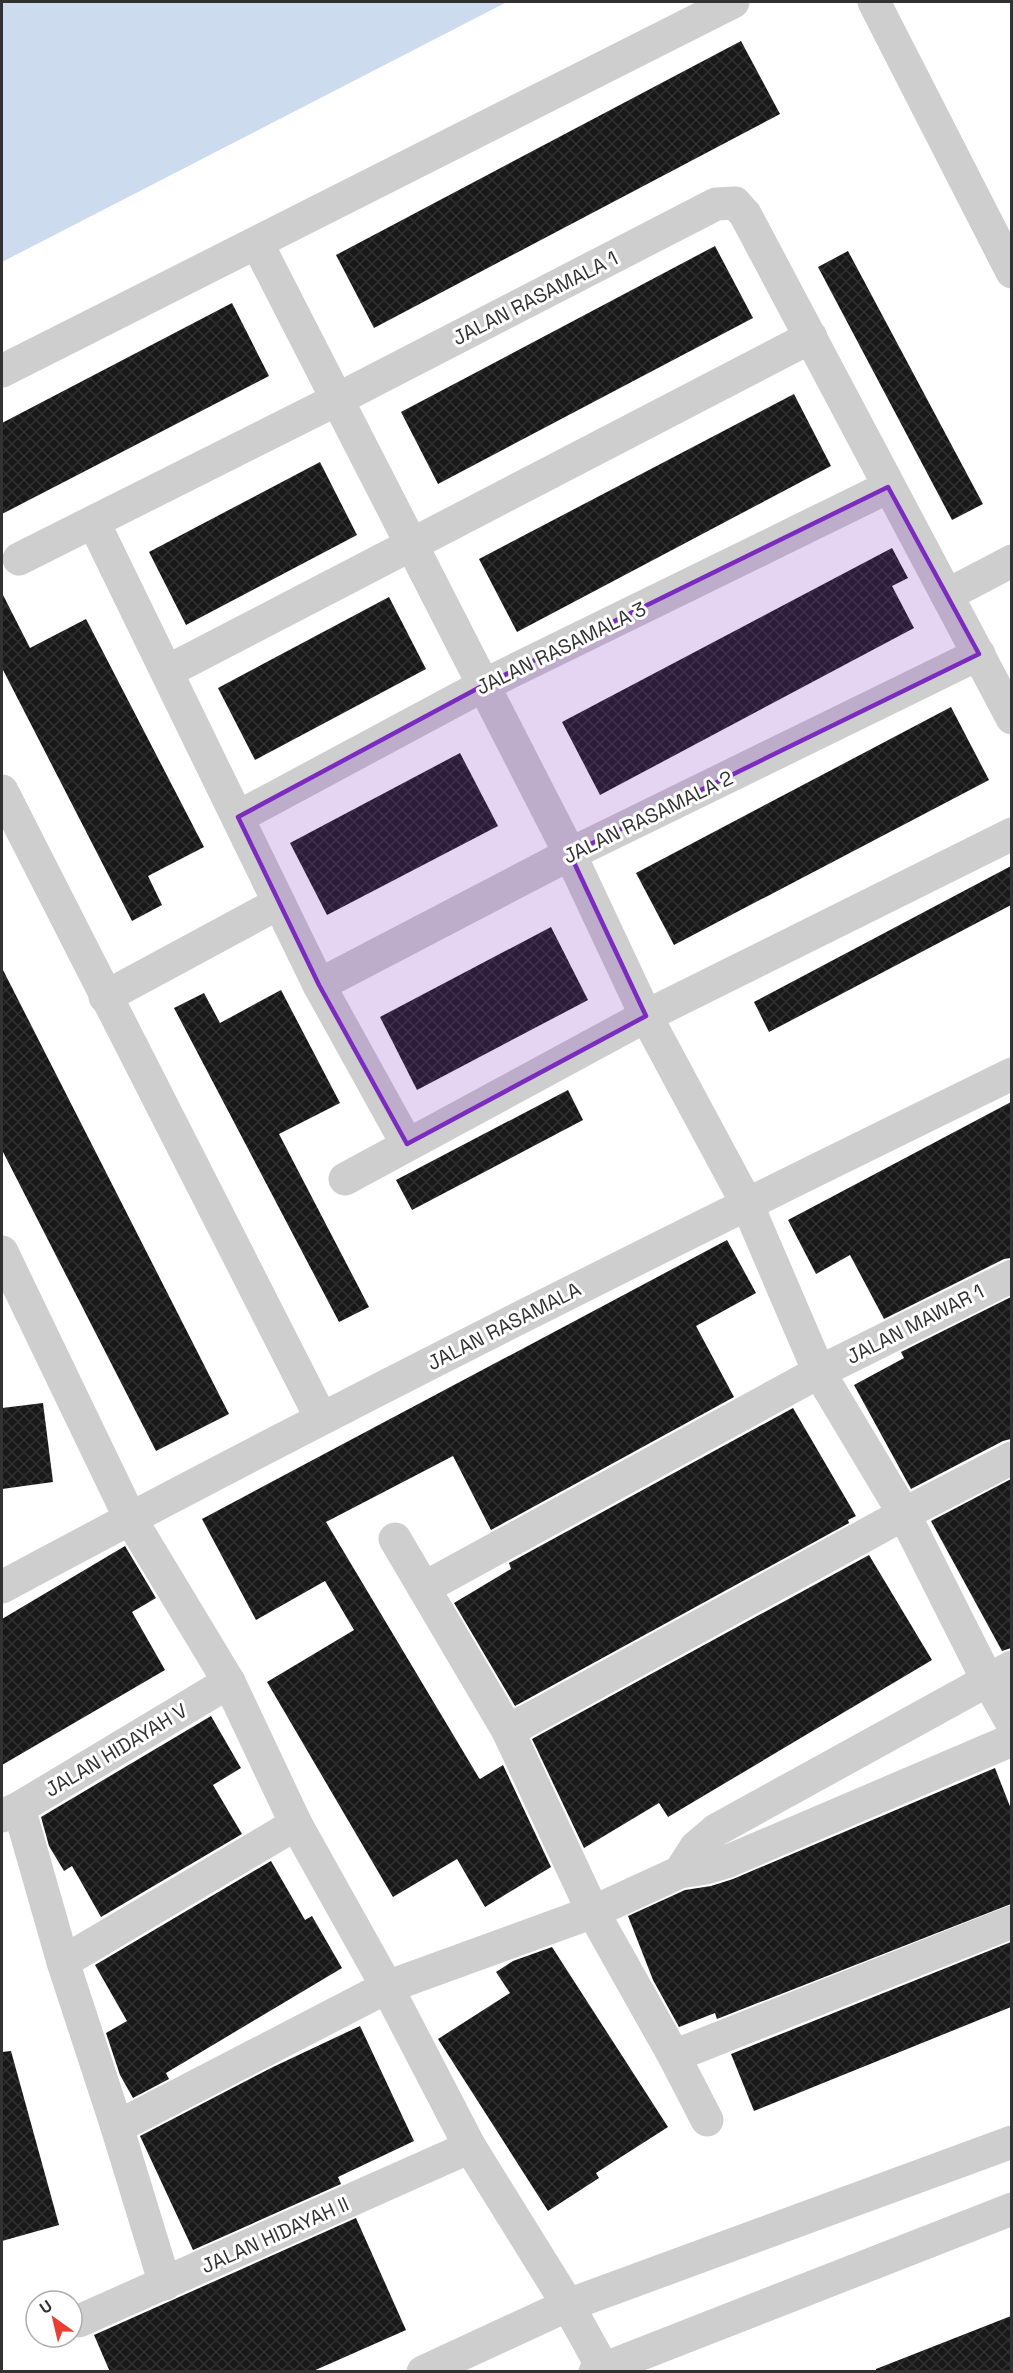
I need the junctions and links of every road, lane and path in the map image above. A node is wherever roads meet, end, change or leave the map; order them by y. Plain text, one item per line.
1 (733, 2) edge
2 (873, 2) edge
3 (257, 243) junction
4 (1011, 272) edge
5 (811, 337) junction
6 (2, 371) edge
7 (336, 400) junction
8 (888, 487) junction
9 (94, 523) junction
10 (412, 543) junction
11 (19, 559) dead end
12 (1011, 561) edge
13 (947, 595) junction
14 (979, 654) junction
15 (168, 670) junction
16 (484, 685) junction
17 (1011, 718) edge
18 (2, 791) edge
19 (238, 817) junction
20 (1011, 834) edge
21 (570, 854) junction
22 (279, 903) junction
23 (319, 985) junction
24 (105, 997) junction
25 (646, 1016) junction
26 (1011, 1074) edge
27 (407, 1144) junction
28 (345, 1179) dead end
29 (747, 1204) junction
30 (2, 1252) edge
31 (1011, 1276) edge
32 (819, 1372) junction
33 (321, 1418) junction
34 (1011, 1458) edge
35 (904, 1514) junction
36 (130, 1518) junction
37 (395, 1539) dead end
38 (2, 1587) edge
39 (424, 1588) junction
40 (999, 1673) edge
41 (229, 1682) junction
42 (1011, 1723) edge
43 (508, 1731) junction
44 (1011, 1740) edge
45 (10, 1812) edge
46 (296, 1824) junction
47 (680, 1872) junction
48 (593, 1912) junction
49 (1011, 1922) edge
50 (63, 1962) junction
51 (387, 1987) junction
52 (674, 2056) junction
53 (707, 2120) dead end
54 (117, 2127) junction
55 (1011, 2142) edge
56 (470, 2147) junction
57 (1011, 2209) edge
58 (165, 2284) junction
59 (568, 2306) junction
60 (84, 2319) edge
61 (601, 2370) edge
62 (423, 2372) edge

1 - 3 street
2 - 4 street
3 - 6 street
3 - 7 street
5 - 7 street, JALAN RASAMALA 1
5 - 8 street
5 - 10 street
7 - 9 street, JALAN RASAMALA 1
7 - 10 street
8 - 13 street
8 - 16 street, JALAN RASAMALA 3
9 - 11 street, JALAN RASAMALA 1
9 - 15 street
10 - 15 street
10 - 16 street
12 - 13 street
13 - 14 street
14 - 17 street
14 - 21 street, JALAN RASAMALA 2
15 - 19 street
16 - 19 street, JALAN RASAMALA 3
16 - 21 street
18 - 24 street
19 - 22 street
20 - 25 street
21 - 23 street, JALAN RASAMALA 2
21 - 25 street
22 - 23 street
22 - 24 street
23 - 27 street
24 - 33 street
25 - 27 street
25 - 29 street
26 - 29 street, JALAN RASAMALA
27 - 28 street
29 - 32 street
29 - 33 street, JALAN RASAMALA
30 - 36 street
31 - 32 street, JALAN MAWAR 1
32 - 35 street
32 - 39 street, JALAN MAWAR 1
33 - 36 street, JALAN RASAMALA
34 - 35 street
35 - 40 street
35 - 43 street
36 - 38 street, JALAN RASAMALA
36 - 41 street
37 - 39 street
39 - 43 street
40 - 42 street
40 - 47 street
41 - 45 street, JALAN HIDAYAH V
41 - 46 street
43 - 48 street
44 - 47 street
45 - 50 street
46 - 50 street
46 - 51 street
47 - 48 street
48 - 51 street
48 - 52 street
49 - 52 street
50 - 54 street
51 - 54 street
51 - 56 street
52 - 53 street
54 - 58 street
55 - 59 street
56 - 58 street, JALAN HIDAYAH II
56 - 59 street
57 - 61 street
58 - 60 street, JALAN HIDAYAH II
59 - 61 street
59 - 62 street

